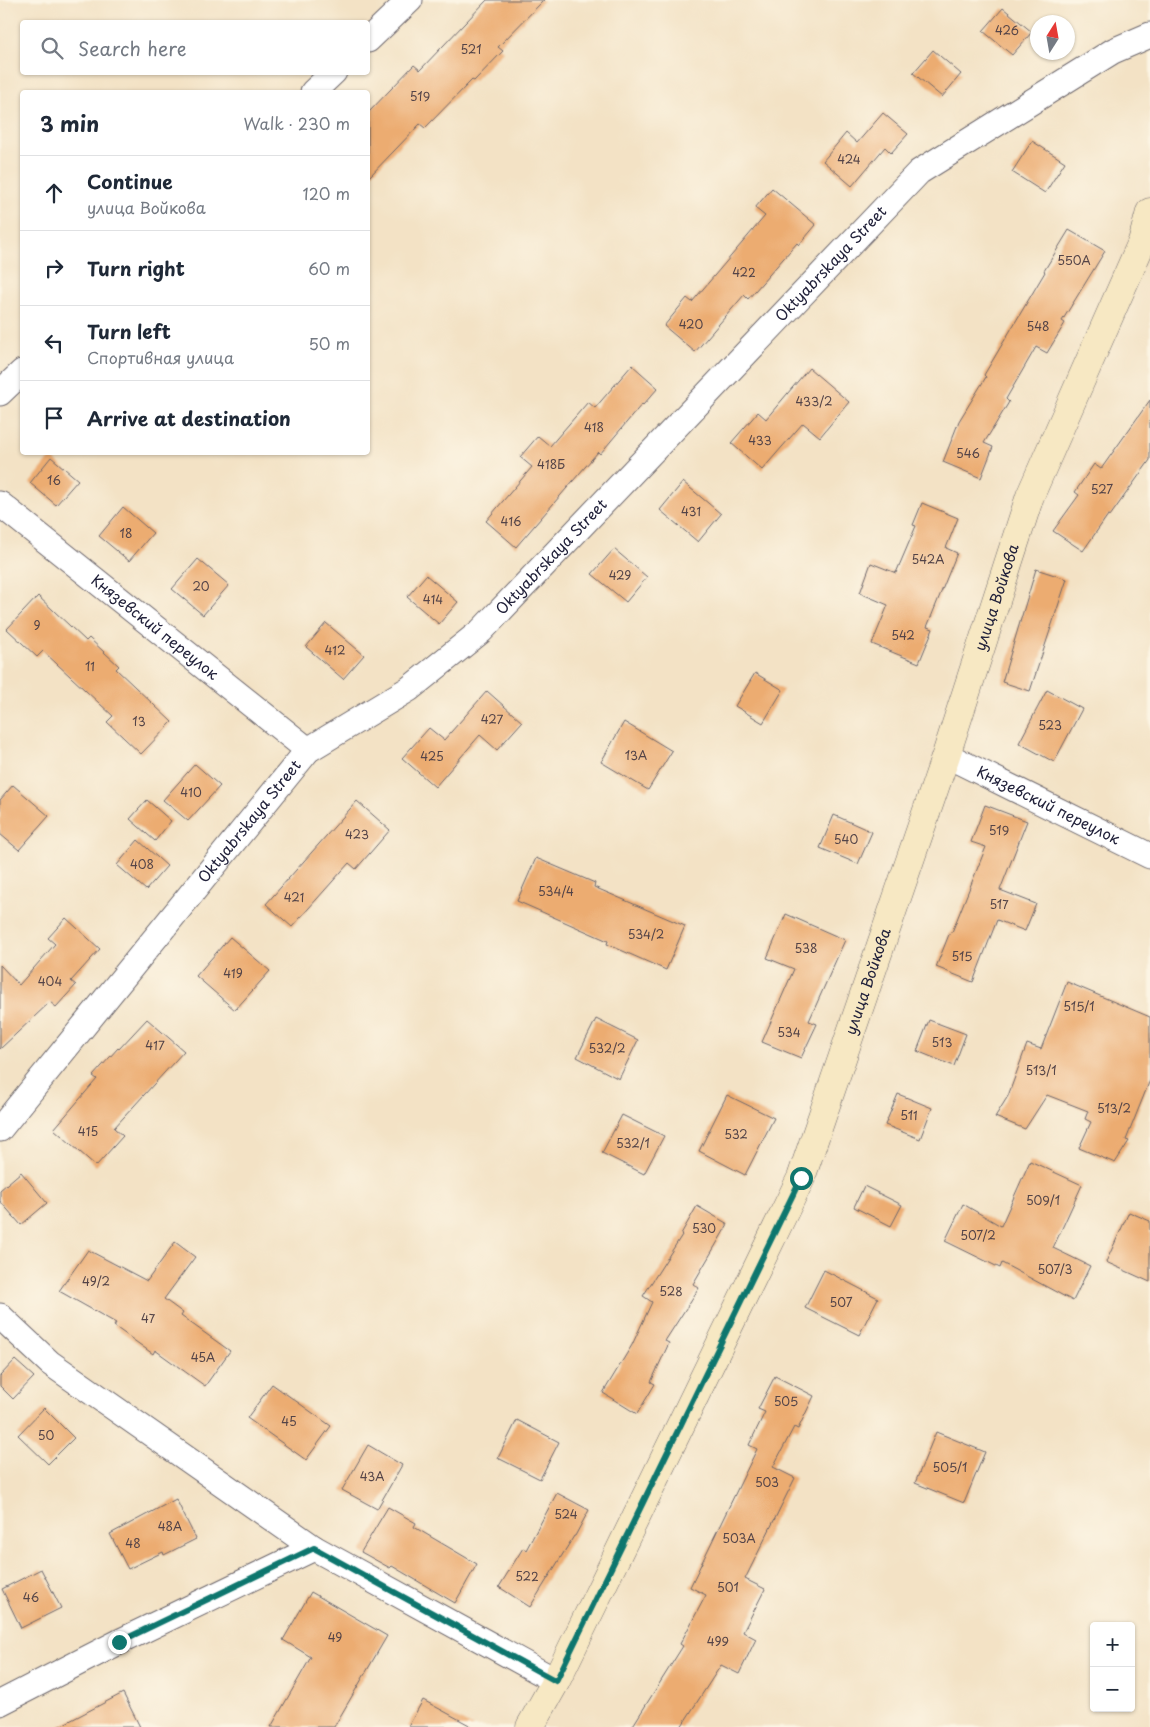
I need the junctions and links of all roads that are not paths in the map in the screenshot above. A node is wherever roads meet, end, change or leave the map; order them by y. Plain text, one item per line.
1 (410, 0) edge
2 (1150, 35) edge
3 (370, 38) edge
4 (331, 75) edge
5 (315, 90) edge
6 (1150, 212) edge
7 (20, 374) edge
8 (0, 393) edge
9 (0, 504) edge
10 (308, 750) junction
11 (946, 755) junction
12 (1150, 856) edge
13 (0, 1129) edge
14 (0, 1316) edge
15 (314, 1548) junction
16 (556, 1681) junction
17 (0, 1703) edge
18 (530, 1727) edge

1 - 3 street
2 - 10 street, Oktyabrskaya Street
4 - 5 street
6 - 11 street, улица Войкова
7 - 8 street
9 - 10 street, Князевский переулок
10 - 13 street, Oktyabrskaya Street
11 - 12 street, Князевский переулок
11 - 16 street, улица Войкова
14 - 15 street
15 - 16 street
15 - 17 street
16 - 18 street, улица Войкова

